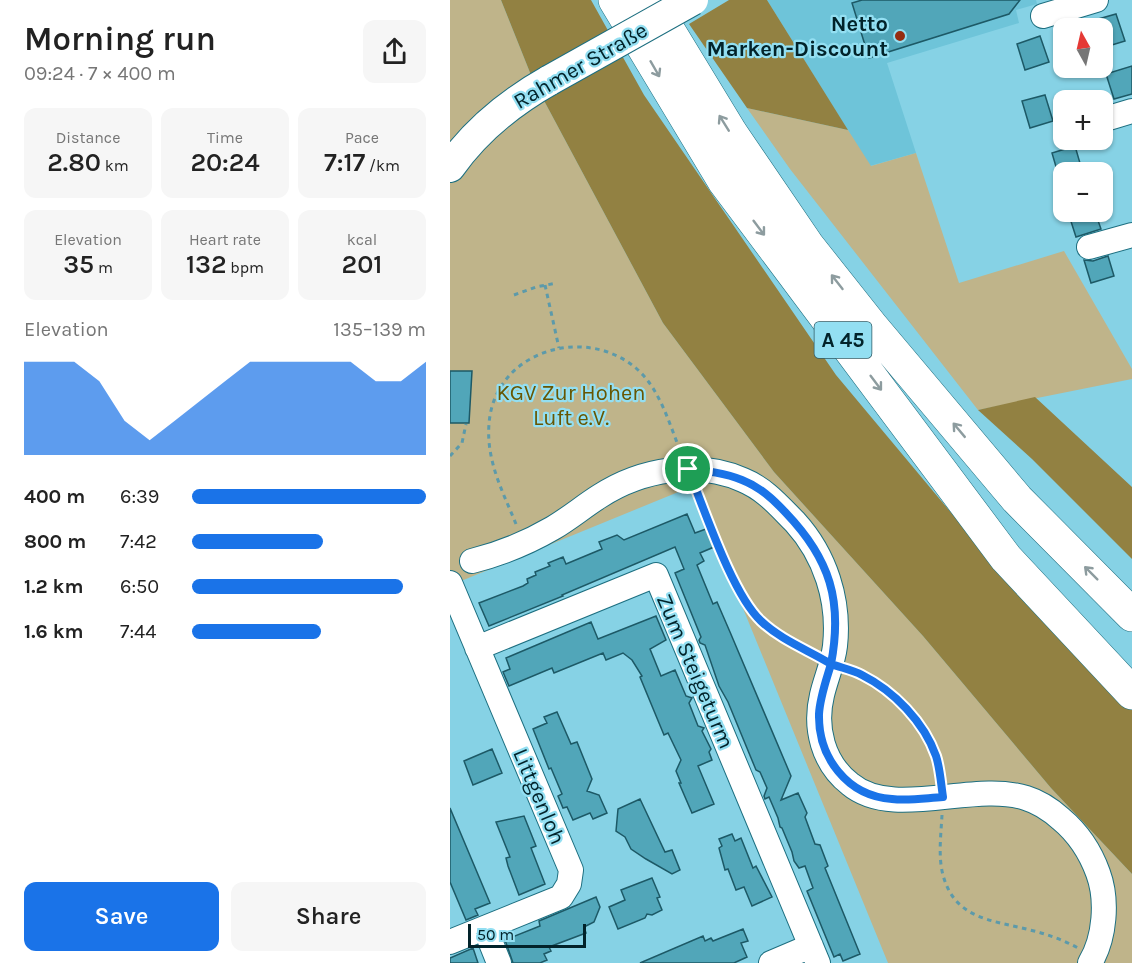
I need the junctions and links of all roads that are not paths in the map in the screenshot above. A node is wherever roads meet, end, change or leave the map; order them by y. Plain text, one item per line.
1 (615, 0) edge
2 (651, 0) edge
3 (693, 0) edge
4 (1096, 0) edge
5 (1042, 16) dead end
6 (1132, 111) edge
7 (1113, 117) edge
8 (450, 167) edge
9 (1132, 235) edge
10 (1089, 247) dead end
11 (963, 499) junction
12 (472, 561) dead end
13 (450, 583) edge
14 (1132, 615) edge
15 (477, 648) junction
16 (1132, 663) edge
17 (1132, 693) edge
18 (486, 928) junction
19 (450, 942) edge
20 (814, 955) edge
21 (1092, 959) edge
22 (499, 963) edge
23 (771, 963) edge

1 -> 11 highway, A 45
14 -> 2 highway, A 45
3 - 8 main road, Rahmer Straße, bridge
4 - 5 street
6 - 7 street
9 - 10 street
11 - 16 highway, A 45
11 - 17 highway
12 - 21 street
13 - 15 street, Littgenloh
15 - 18 street, Littgenloh
15 - 20 street, Zum Steigeturm
18 - 19 street, Littgenloh
18 - 22 street
20 - 23 street, Zum Steigeturm

